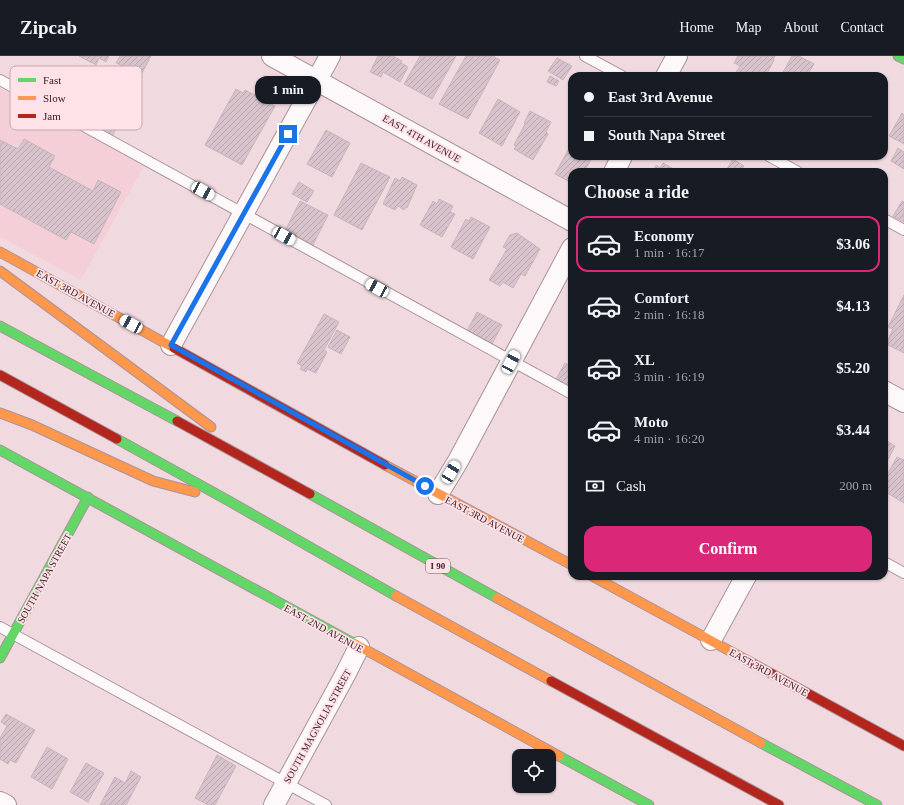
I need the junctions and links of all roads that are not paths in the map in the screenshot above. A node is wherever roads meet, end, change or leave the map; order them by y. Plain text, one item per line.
1 (272, 56) edge
2 (330, 56) edge
3 (585, 56) edge
4 (677, 56) edge
5 (898, 56) edge
6 (904, 59) edge
7 (615, 72) edge
8 (668, 72) edge
9 (0, 80) edge
10 (317, 80) junction
11 (10, 85) edge
12 (92, 130) edge
13 (776, 160) edge
14 (791, 168) edge
15 (244, 213) junction
16 (568, 219) edge
17 (888, 221) edge
18 (904, 230) edge
19 (0, 252) edge
20 (568, 255) edge
21 (0, 271) edge
22 (0, 326) edge
23 (171, 345) junction
24 (511, 362) junction
25 (0, 376) edge
26 (568, 392) edge
27 (888, 393) edge
28 (904, 402) edge
29 (0, 414) edge
30 (0, 450) edge
31 (273, 473) junction
32 (438, 494) junction
33 (88, 498) junction
34 (229, 501) junction
35 (568, 563) edge
36 (888, 564) edge
37 (904, 573) edge
38 (599, 580) edge
39 (744, 580) edge
40 (0, 627) edge
41 (13, 634) junction
42 (711, 640) junction
43 (359, 647) junction
44 (0, 658) edge
45 (904, 746) edge
46 (286, 783) junction
47 (625, 799) edge
48 (0, 802) edge
49 (6, 805) edge
50 (274, 805) edge
51 (326, 805) edge
52 (649, 805) edge
53 (779, 805) edge
54 (877, 805) edge

1 - 10 street, EAST 4TH AVENUE
2 - 10 street
3 - 7 lane
4 - 8 street
5 - 6 main road
9 - 11 lane
10 - 15 street
10 - 16 street, EAST 4TH AVENUE
12 - 15 lane
13 - 14 lane
15 - 23 street
15 - 24 lane
17 - 18 lane
19 - 23 main road, EAST 3RD AVENUE
20 - 24 street
21 - 31 main road
22 - 31 main road, I 90
23 - 32 main road, EAST 3RD AVENUE
24 - 26 lane
24 - 32 street
25 - 34 main road
27 - 28 street
29 - 34 main road
30 - 33 main road, EAST 2ND AVENUE
31 - 54 main road, I 90
32 - 35 main road, EAST 3RD AVENUE
33 - 41 main road, SOUTH NAPA STREET
33 - 43 main road, EAST 2ND AVENUE
34 - 53 main road
36 - 37 lane
38 - 42 main road, EAST 3RD AVENUE
39 - 42 street
40 - 41 lane
41 - 44 main road, SOUTH NAPA STREET
41 - 46 lane
42 - 45 main road, EAST 3RD AVENUE
43 - 46 street, SOUTH MAGNOLIA STREET
43 - 47 main road, EAST 2ND AVENUE
46 - 50 street, SOUTH MAGNOLIA STREET
46 - 51 lane
47 - 52 main road, EAST 2ND AVENUE
48 - 49 street

